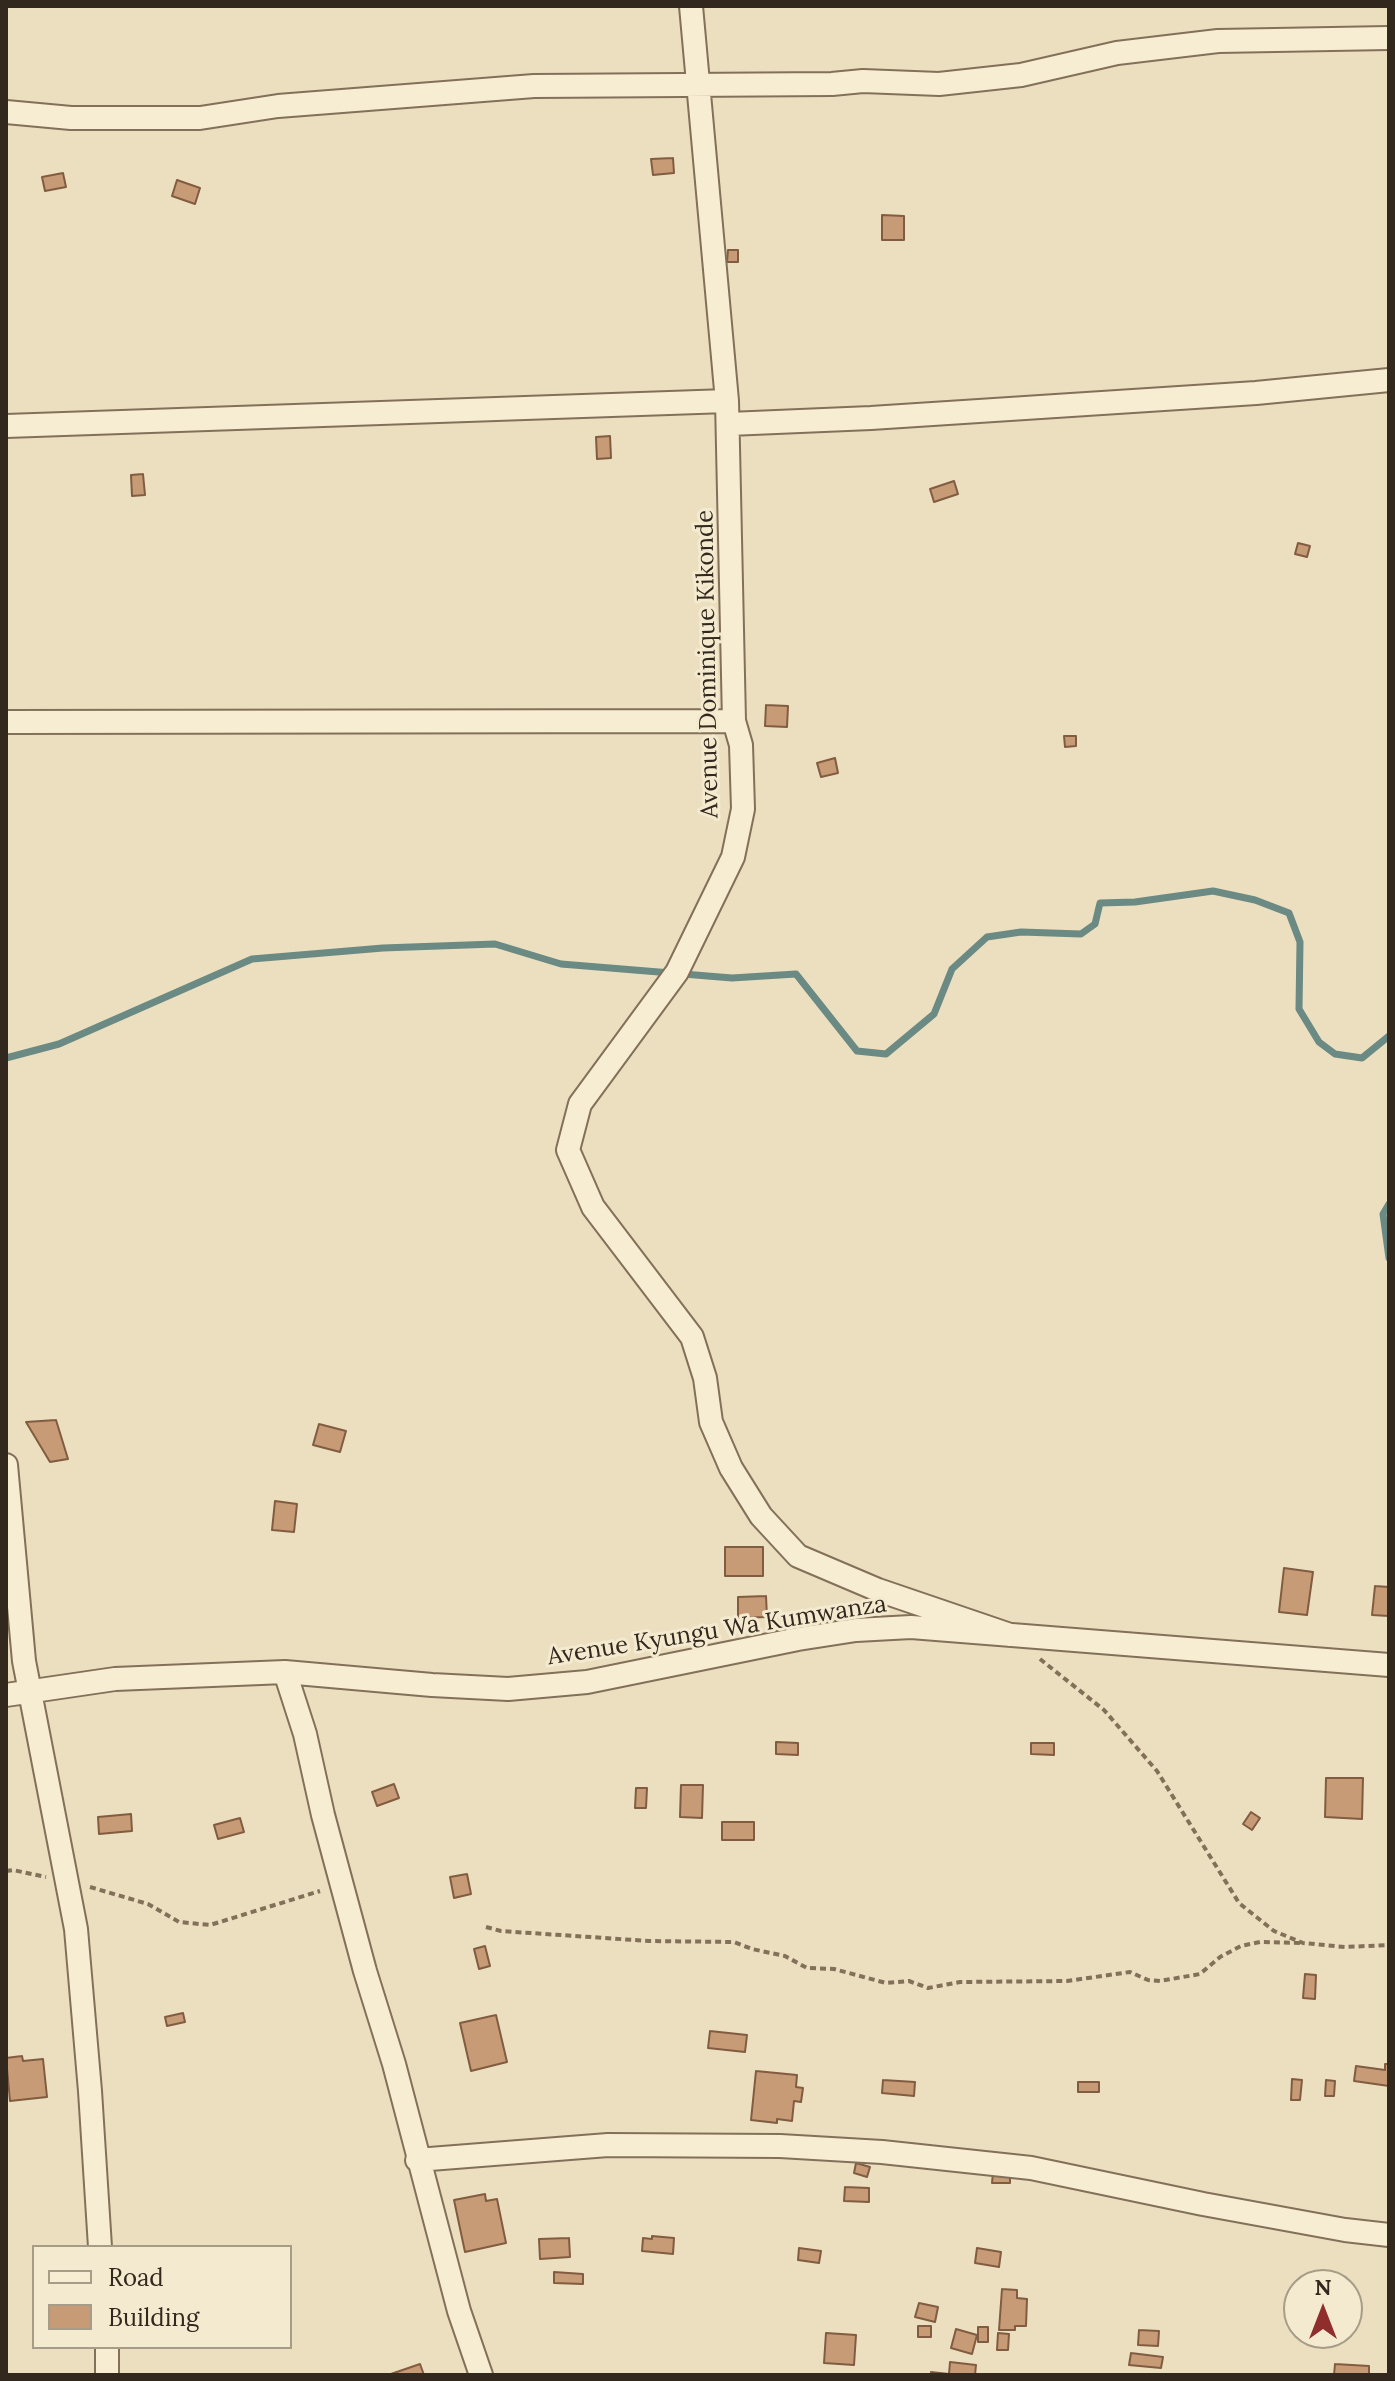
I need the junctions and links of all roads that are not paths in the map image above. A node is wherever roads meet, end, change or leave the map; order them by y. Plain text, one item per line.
1 (691, 6) edge
2 (1389, 38) edge
3 (700, 84) junction
4 (6, 112) edge
5 (1389, 380) edge
6 (728, 412) junction
7 (6, 426) edge
8 (734, 721) junction
9 (6, 722) edge
10 (6, 1465) edge
11 (1010, 1635) junction
12 (1389, 1665) edge
13 (285, 1672) junction
14 (29, 1693) junction
15 (6, 1695) edge
16 (417, 2160) junction
17 (1389, 2235) edge
18 (100, 2245) edge
19 (107, 2349) edge
20 (107, 2375) edge
21 (481, 2375) edge

1 - 3 street, Avenue Dominique Kikonde
2 - 3 street
3 - 4 street
3 - 6 street, Avenue Dominique Kikonde
5 - 6 street
6 - 7 street
6 - 8 street, Avenue Dominique Kikonde
8 - 9 street
8 - 11 street, Avenue Dominique Kikonde
10 - 14 street
11 - 12 street, Avenue Kyungu Wa Kumwanza
11 - 13 street, Avenue Kyungu Wa Kumwanza
13 - 14 street, Avenue Kyungu Wa Kumwanza
13 - 16 street
14 - 15 street, Avenue Kyungu Wa Kumwanza
14 - 18 street
16 - 17 street
16 - 21 street
19 - 20 street

